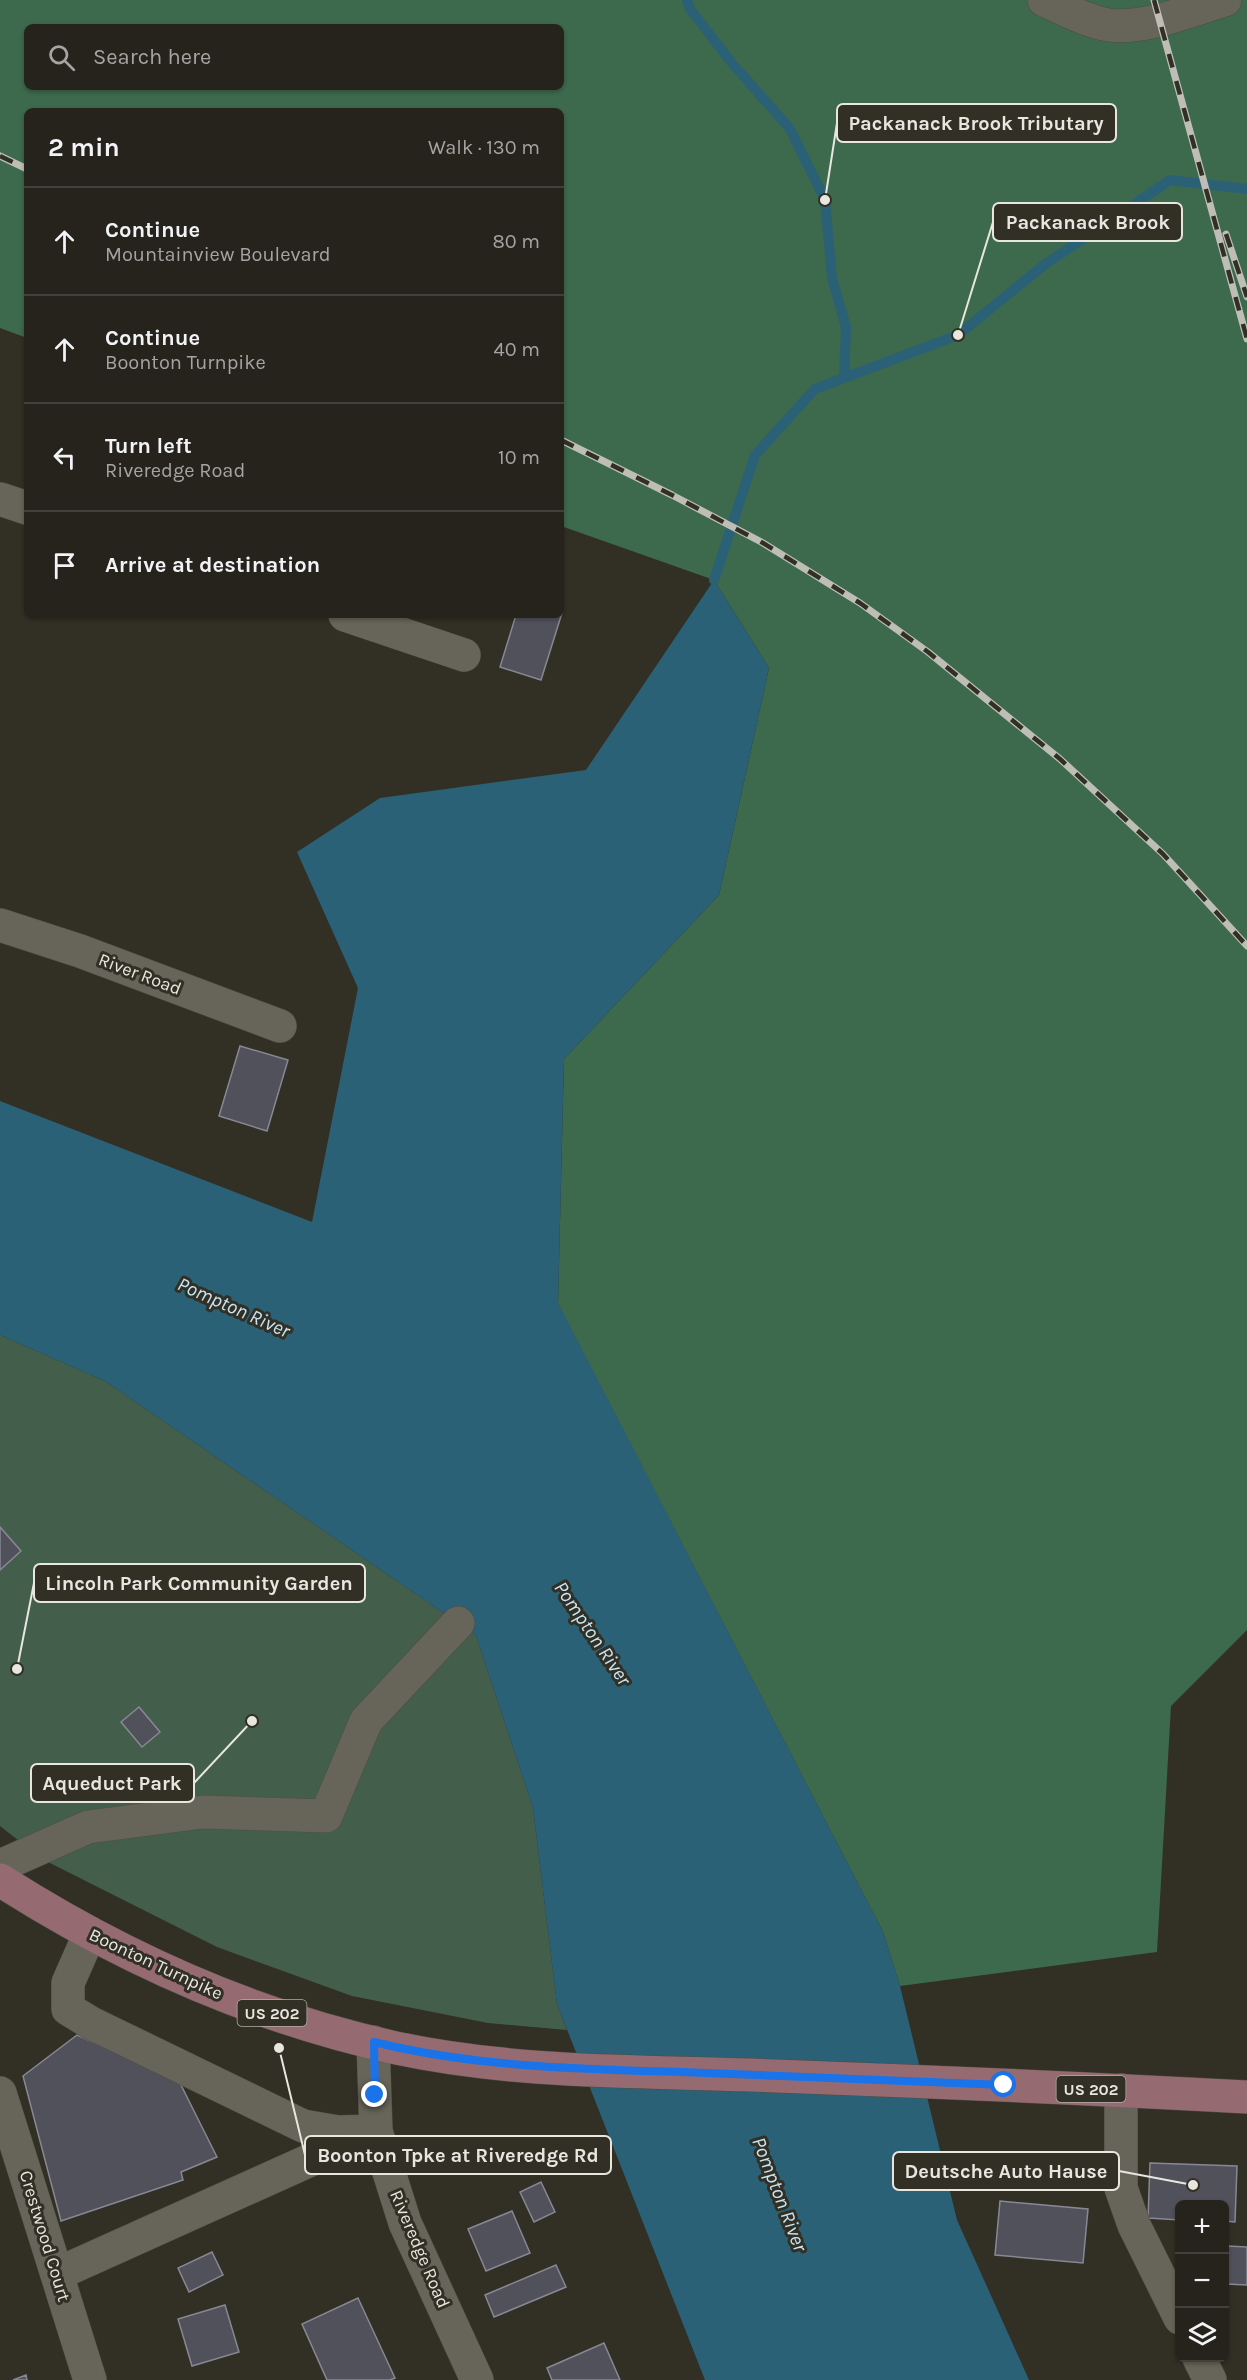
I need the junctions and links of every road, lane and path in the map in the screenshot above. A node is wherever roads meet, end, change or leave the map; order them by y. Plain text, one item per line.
1 (1044, 0) edge
2 (1226, 0) edge
3 (0, 499) edge
4 (24, 507) edge
5 (354, 618) edge
6 (464, 655) dead end
7 (0, 925) edge
8 (280, 1026) dead end
9 (458, 1623) dead end
10 (0, 1866) edge
11 (0, 1880) edge
12 (90, 1933) junction
13 (374, 2042) junction
14 (1121, 2090) junction
15 (0, 2093) edge
16 (1247, 2097) edge
17 (376, 2131) junction
18 (57, 2274) junction
19 (1175, 2310) edge
20 (1201, 2362) edge
21 (90, 2380) edge
22 (477, 2380) edge
23 (1210, 2380) edge

1 - 2 street
3 - 4 street
5 - 6 street
7 - 8 street, River Road
9 - 10 street
11 - 12 main road, Boonton Turnpike / US 202
12 - 13 main road, Boonton Turnpike / US 202
12 - 17 street
13 - 14 main road, Boonton Turnpike / US 202
13 - 17 street, Riveredge Road
14 - 16 main road, US 202
14 - 19 street
15 - 18 street, Crestwood Court
17 - 18 street
17 - 22 street, Riveredge Road
18 - 21 street, Crestwood Court
20 - 23 street

